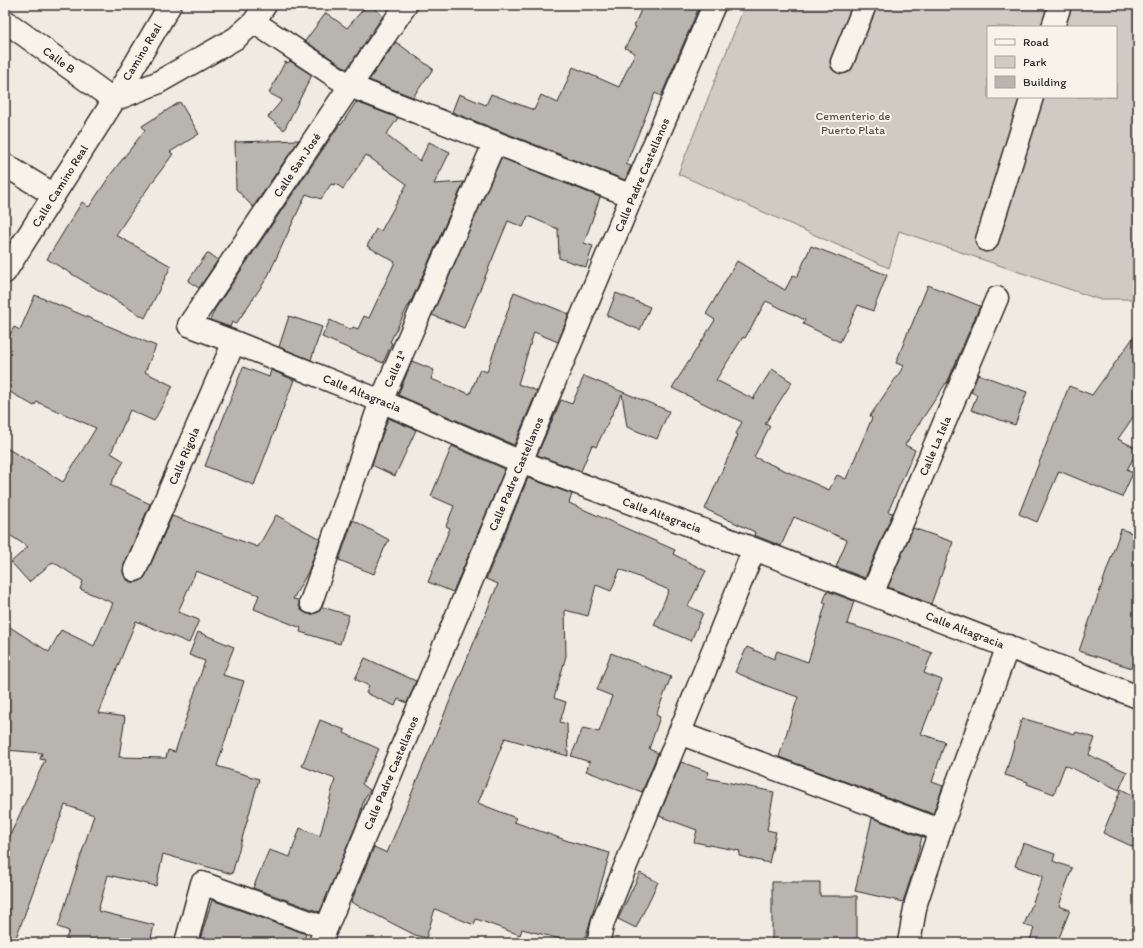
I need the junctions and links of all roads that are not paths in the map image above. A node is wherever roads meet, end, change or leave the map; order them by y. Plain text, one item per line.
1 (170, 5) edge
2 (406, 5) edge
3 (714, 5) edge
4 (865, 5) edge
5 (1060, 5) edge
6 (259, 13) edge
7 (5, 21) edge
8 (1053, 26) edge
9 (842, 62) dead end
10 (350, 86) junction
11 (1032, 98) edge
12 (114, 100) junction
13 (495, 142) junction
14 (5, 165) edge
15 (54, 196) junction
16 (632, 196) junction
17 (988, 240) dead end
18 (5, 272) edge
19 (997, 298) dead end
20 (189, 325) joint
21 (234, 342) junction
22 (381, 401) junction
23 (521, 462) junction
24 (754, 549) junction
25 (135, 570) dead end
26 (872, 594) junction
27 (311, 602) dead end
28 (1008, 646) junction
29 (1138, 697) edge
30 (679, 733) junction
31 (940, 830) junction
32 (323, 935) edge
33 (186, 943) edge
34 (598, 943) edge
35 (909, 943) edge

1 - 12 street, Camino Real
2 - 10 street, Calle San José
3 - 16 street, Calle Padre Castellanos
4 - 9 street
5 - 8 street
6 - 10 street
6 - 12 street
7 - 12 street, Calle B
10 - 13 street
10 - 20 street, Calle San José
11 - 17 street
12 - 15 street, Calle Camino Real
13 - 16 street
13 - 22 street, Calle 1ª
14 - 15 street
15 - 18 street, Calle Camino Real
16 - 23 street, Calle Padre Castellanos
19 - 26 street, Calle La Isla
20 - 21 street, Calle Altagracia
21 - 22 street, Calle Altagracia
21 - 25 street, Calle Rigola
22 - 23 street, Calle Altagracia
22 - 27 street, Calle 1ª
23 - 24 street, Calle Altagracia
23 - 32 street, Calle Padre Castellanos
24 - 26 street, Calle Altagracia
24 - 30 street
26 - 28 street, Calle Altagracia
28 - 29 street, Calle Altagracia
28 - 31 street
30 - 31 street
30 - 34 street
31 - 35 street
32 - 33 street

